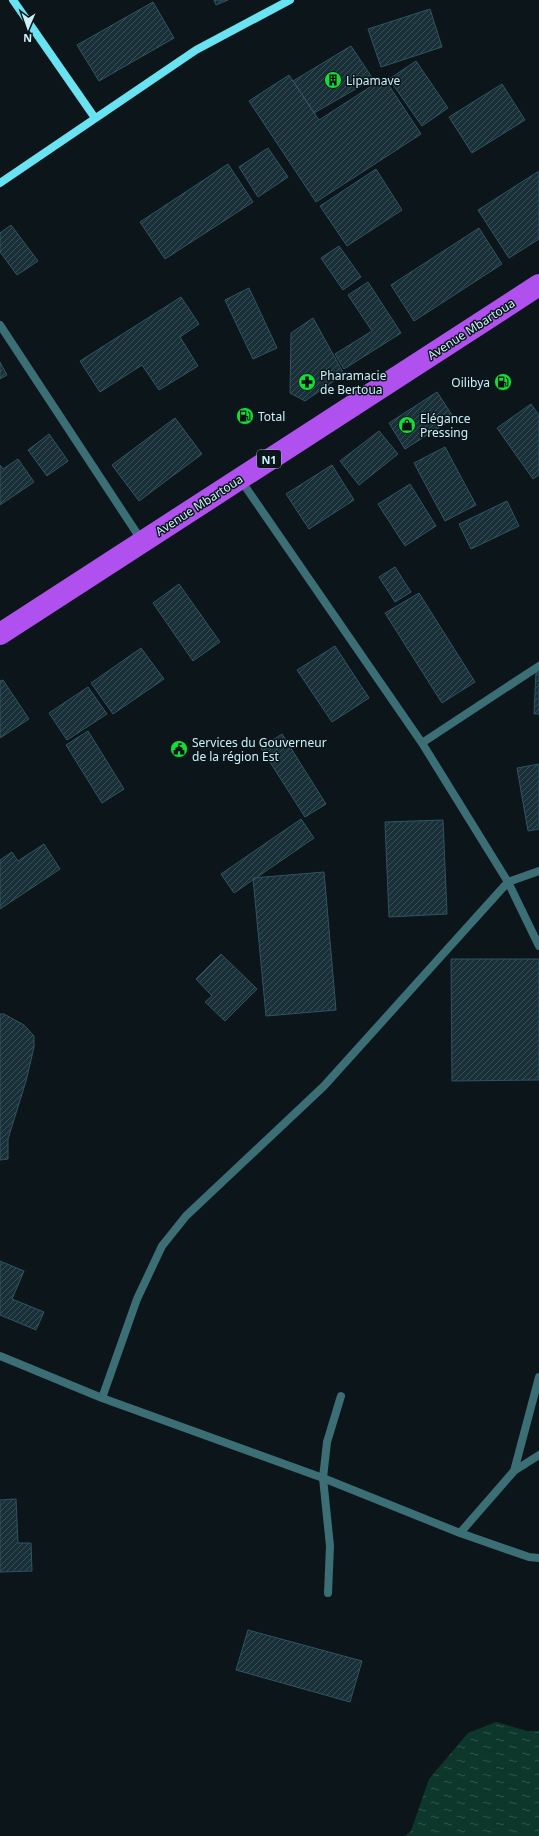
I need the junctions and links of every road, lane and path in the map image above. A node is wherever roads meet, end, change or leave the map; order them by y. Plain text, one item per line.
1 (13, 0) edge
2 (290, 0) edge
3 (95, 118) junction
4 (0, 183) edge
5 (539, 285) edge
6 (0, 325) edge
7 (240, 478) junction
8 (142, 541) junction
9 (2, 629) edge
10 (539, 666) edge
11 (422, 743) junction
12 (539, 871) edge
13 (508, 882) junction
14 (539, 946) edge
15 (0, 1356) edge
16 (539, 1377) edge
17 (342, 1396) dead end
18 (102, 1398) junction
19 (539, 1455) edge
20 (514, 1471) junction
21 (323, 1478) junction
22 (460, 1533) junction
23 (539, 1558) edge
24 (328, 1593) dead end

1 - 3 street
2 - 3 street
3 - 4 street
5 - 7 highway, Avenue Mbartoua / N1
6 - 8 street
7 - 8 highway, Avenue Mbartoua / N1
7 - 11 street
8 - 9 highway, Avenue Mbartoua / N1
10 - 11 street
11 - 13 street
12 - 13 street
13 - 14 street
13 - 18 street
15 - 18 street
16 - 20 street
17 - 21 street
18 - 21 street
19 - 20 street
20 - 22 street
21 - 22 street
21 - 24 street
22 - 23 street

